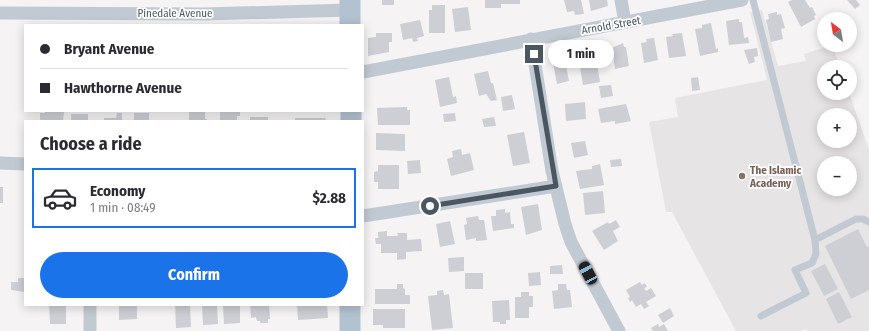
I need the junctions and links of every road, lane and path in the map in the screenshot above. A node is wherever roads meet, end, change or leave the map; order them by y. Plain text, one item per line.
1 (621, 0) edge
2 (742, 0) edge
3 (752, 0) edge
4 (350, 12) edge
5 (0, 13) edge
6 (625, 22) junction
7 (531, 39) junction
8 (364, 72) edge
9 (0, 163) edge
10 (24, 164) edge
11 (556, 186) junction
12 (364, 216) edge
13 (869, 222) edge
14 (815, 240) junction
15 (90, 306) edge
16 (350, 306) edge
17 (761, 316) dead end
18 (90, 331) edge
19 (350, 331) edge
20 (619, 331) edge

1 - 6 street
2 - 6 street, Arnold Street
3 - 14 lane
4 - 5 street, Pinedale Avenue
6 - 7 street, Arnold Street
7 - 8 street, Arnold Street
7 - 11 street
9 - 10 street
11 - 12 street
11 - 20 street
13 - 14 lane
14 - 17 lane
15 - 18 street
16 - 19 main road

